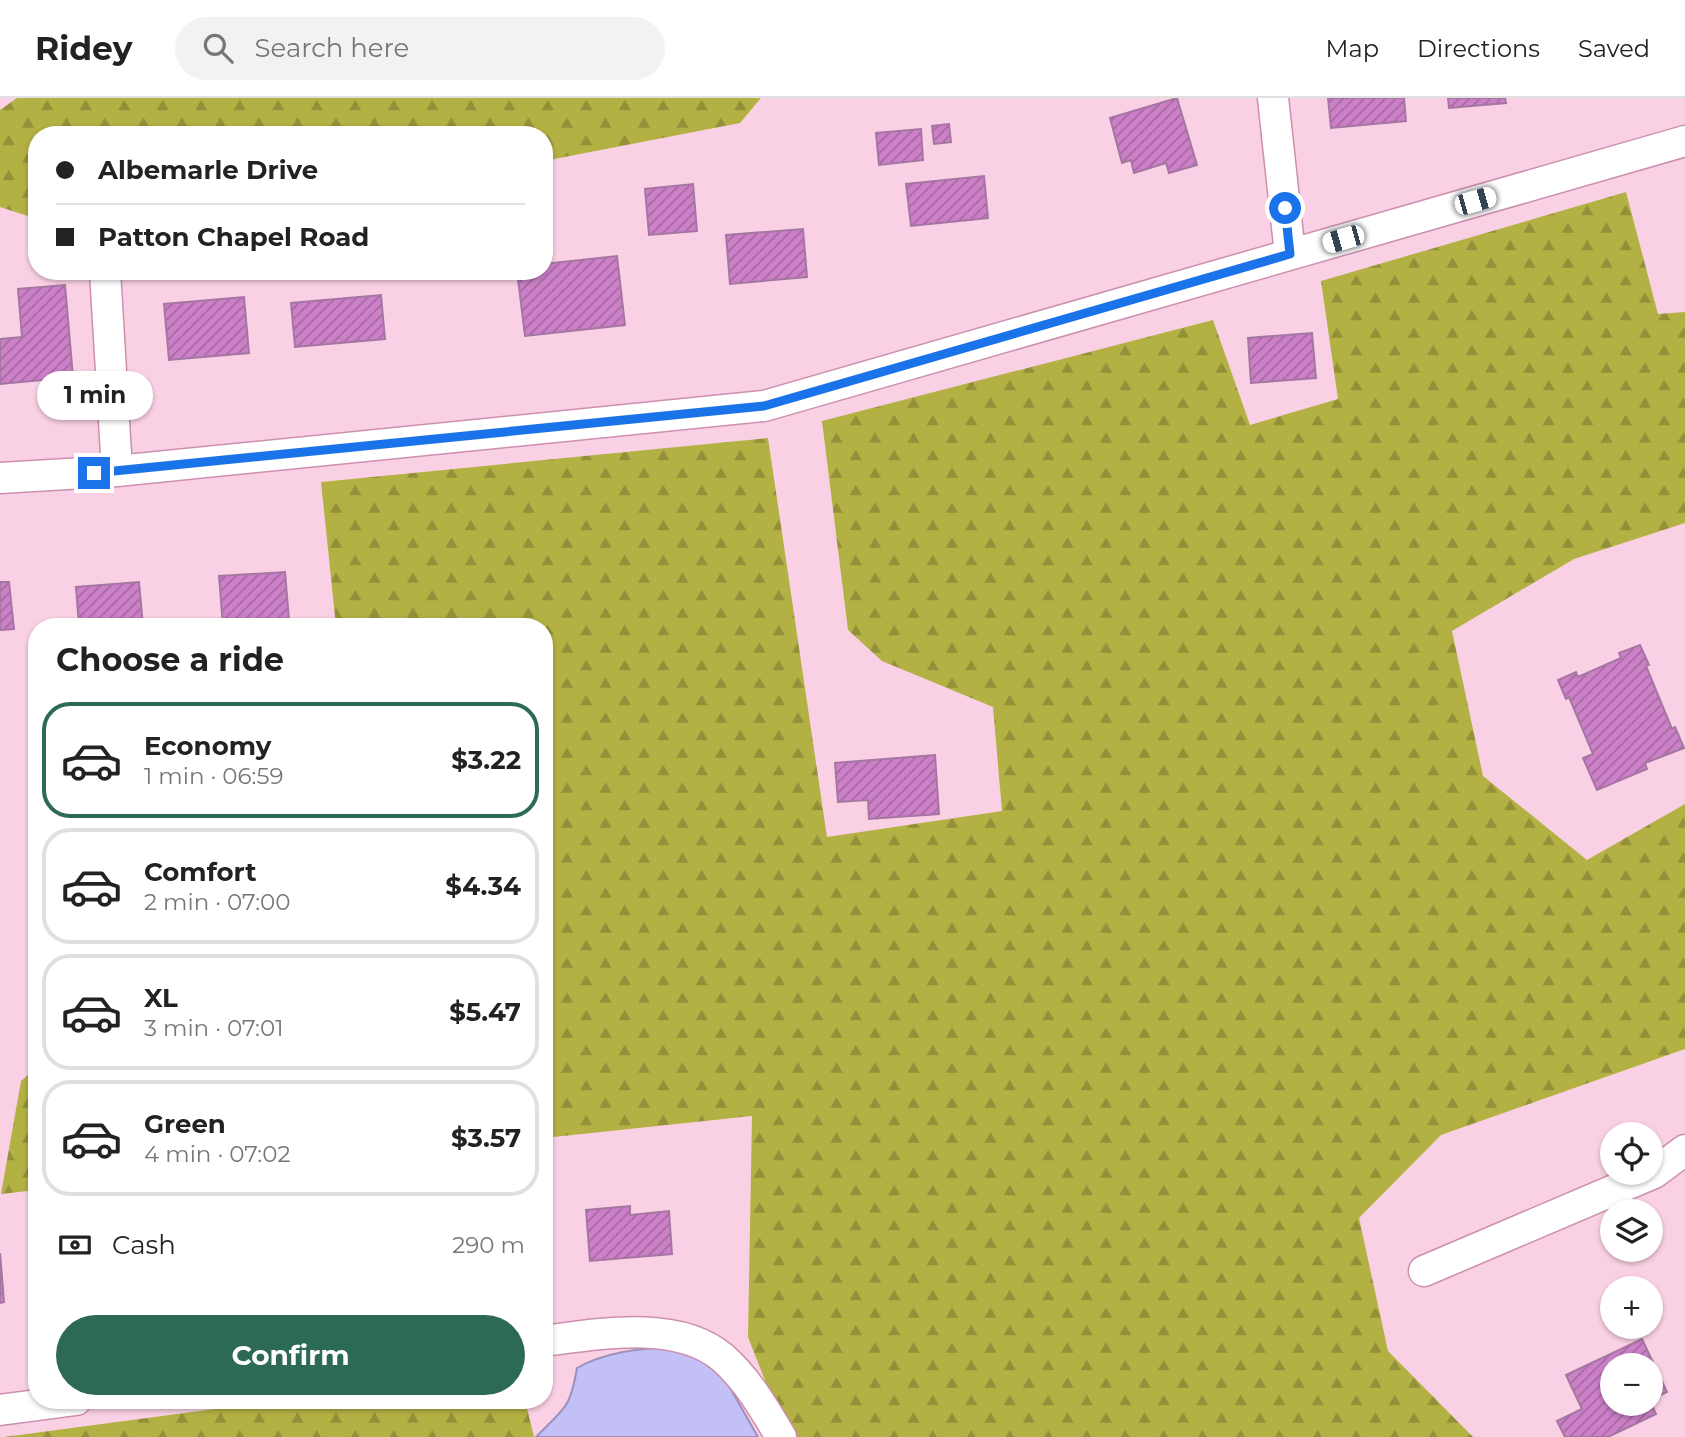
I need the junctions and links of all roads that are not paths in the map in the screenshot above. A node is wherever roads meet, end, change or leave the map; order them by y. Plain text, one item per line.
1 (1273, 98) edge
2 (1685, 141) edge
3 (1290, 254) junction
4 (106, 280) edge
5 (117, 471) junction
6 (0, 478) edge
7 (1685, 1150) edge
8 (1424, 1270) dead end
9 (553, 1340) edge
10 (28, 1406) edge
11 (0, 1410) edge
12 (781, 1437) edge

1 - 3 street
2 - 3 street
3 - 5 street
4 - 5 street
5 - 6 street
7 - 8 street
9 - 12 street
10 - 11 street

